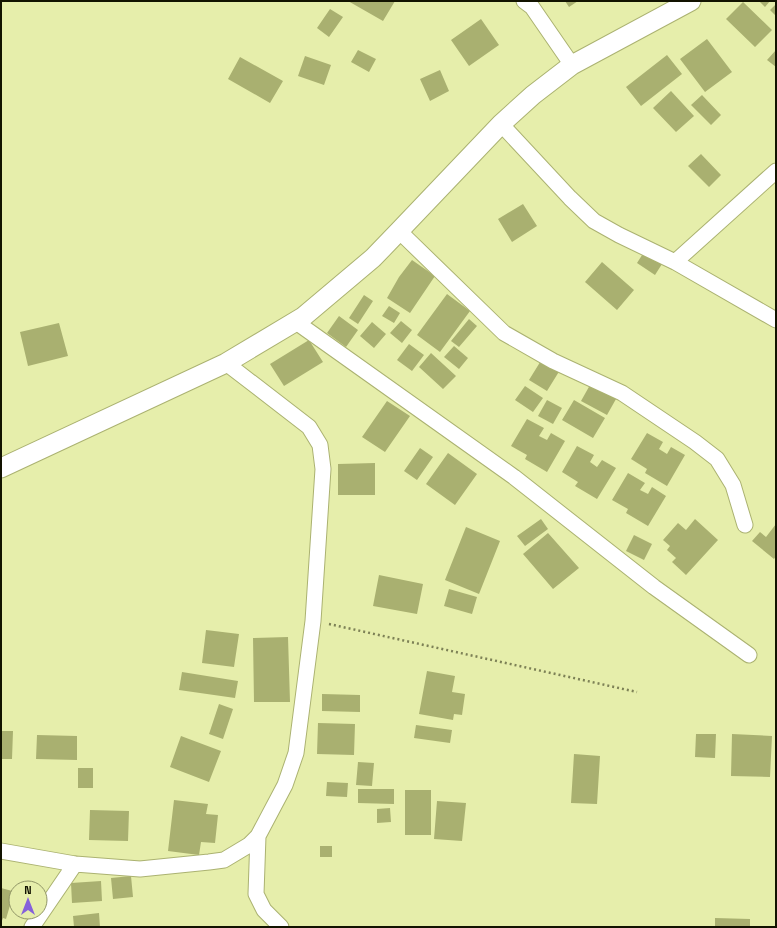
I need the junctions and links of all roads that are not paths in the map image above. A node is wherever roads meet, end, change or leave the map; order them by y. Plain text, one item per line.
1 (524, 1) edge
2 (691, 1) edge
3 (572, 65) junction
4 (501, 124) junction
5 (776, 171) edge
6 (399, 231) junction
7 (675, 262) junction
8 (776, 320) edge
9 (296, 322) junction
10 (226, 363) junction
11 (1, 468) edge
12 (745, 525) dead end
13 (749, 655) dead end
14 (258, 836) junction
15 (1, 851) edge
16 (75, 864) junction
17 (32, 927) edge
18 (281, 927) edge

1 - 3 street
2 - 3 street
3 - 4 street
4 - 6 street
4 - 7 street
5 - 7 street
6 - 9 street
6 - 12 street
7 - 8 street
9 - 10 street
9 - 13 street
10 - 11 street
10 - 14 street
14 - 16 street
14 - 18 street
15 - 16 street
16 - 17 street

